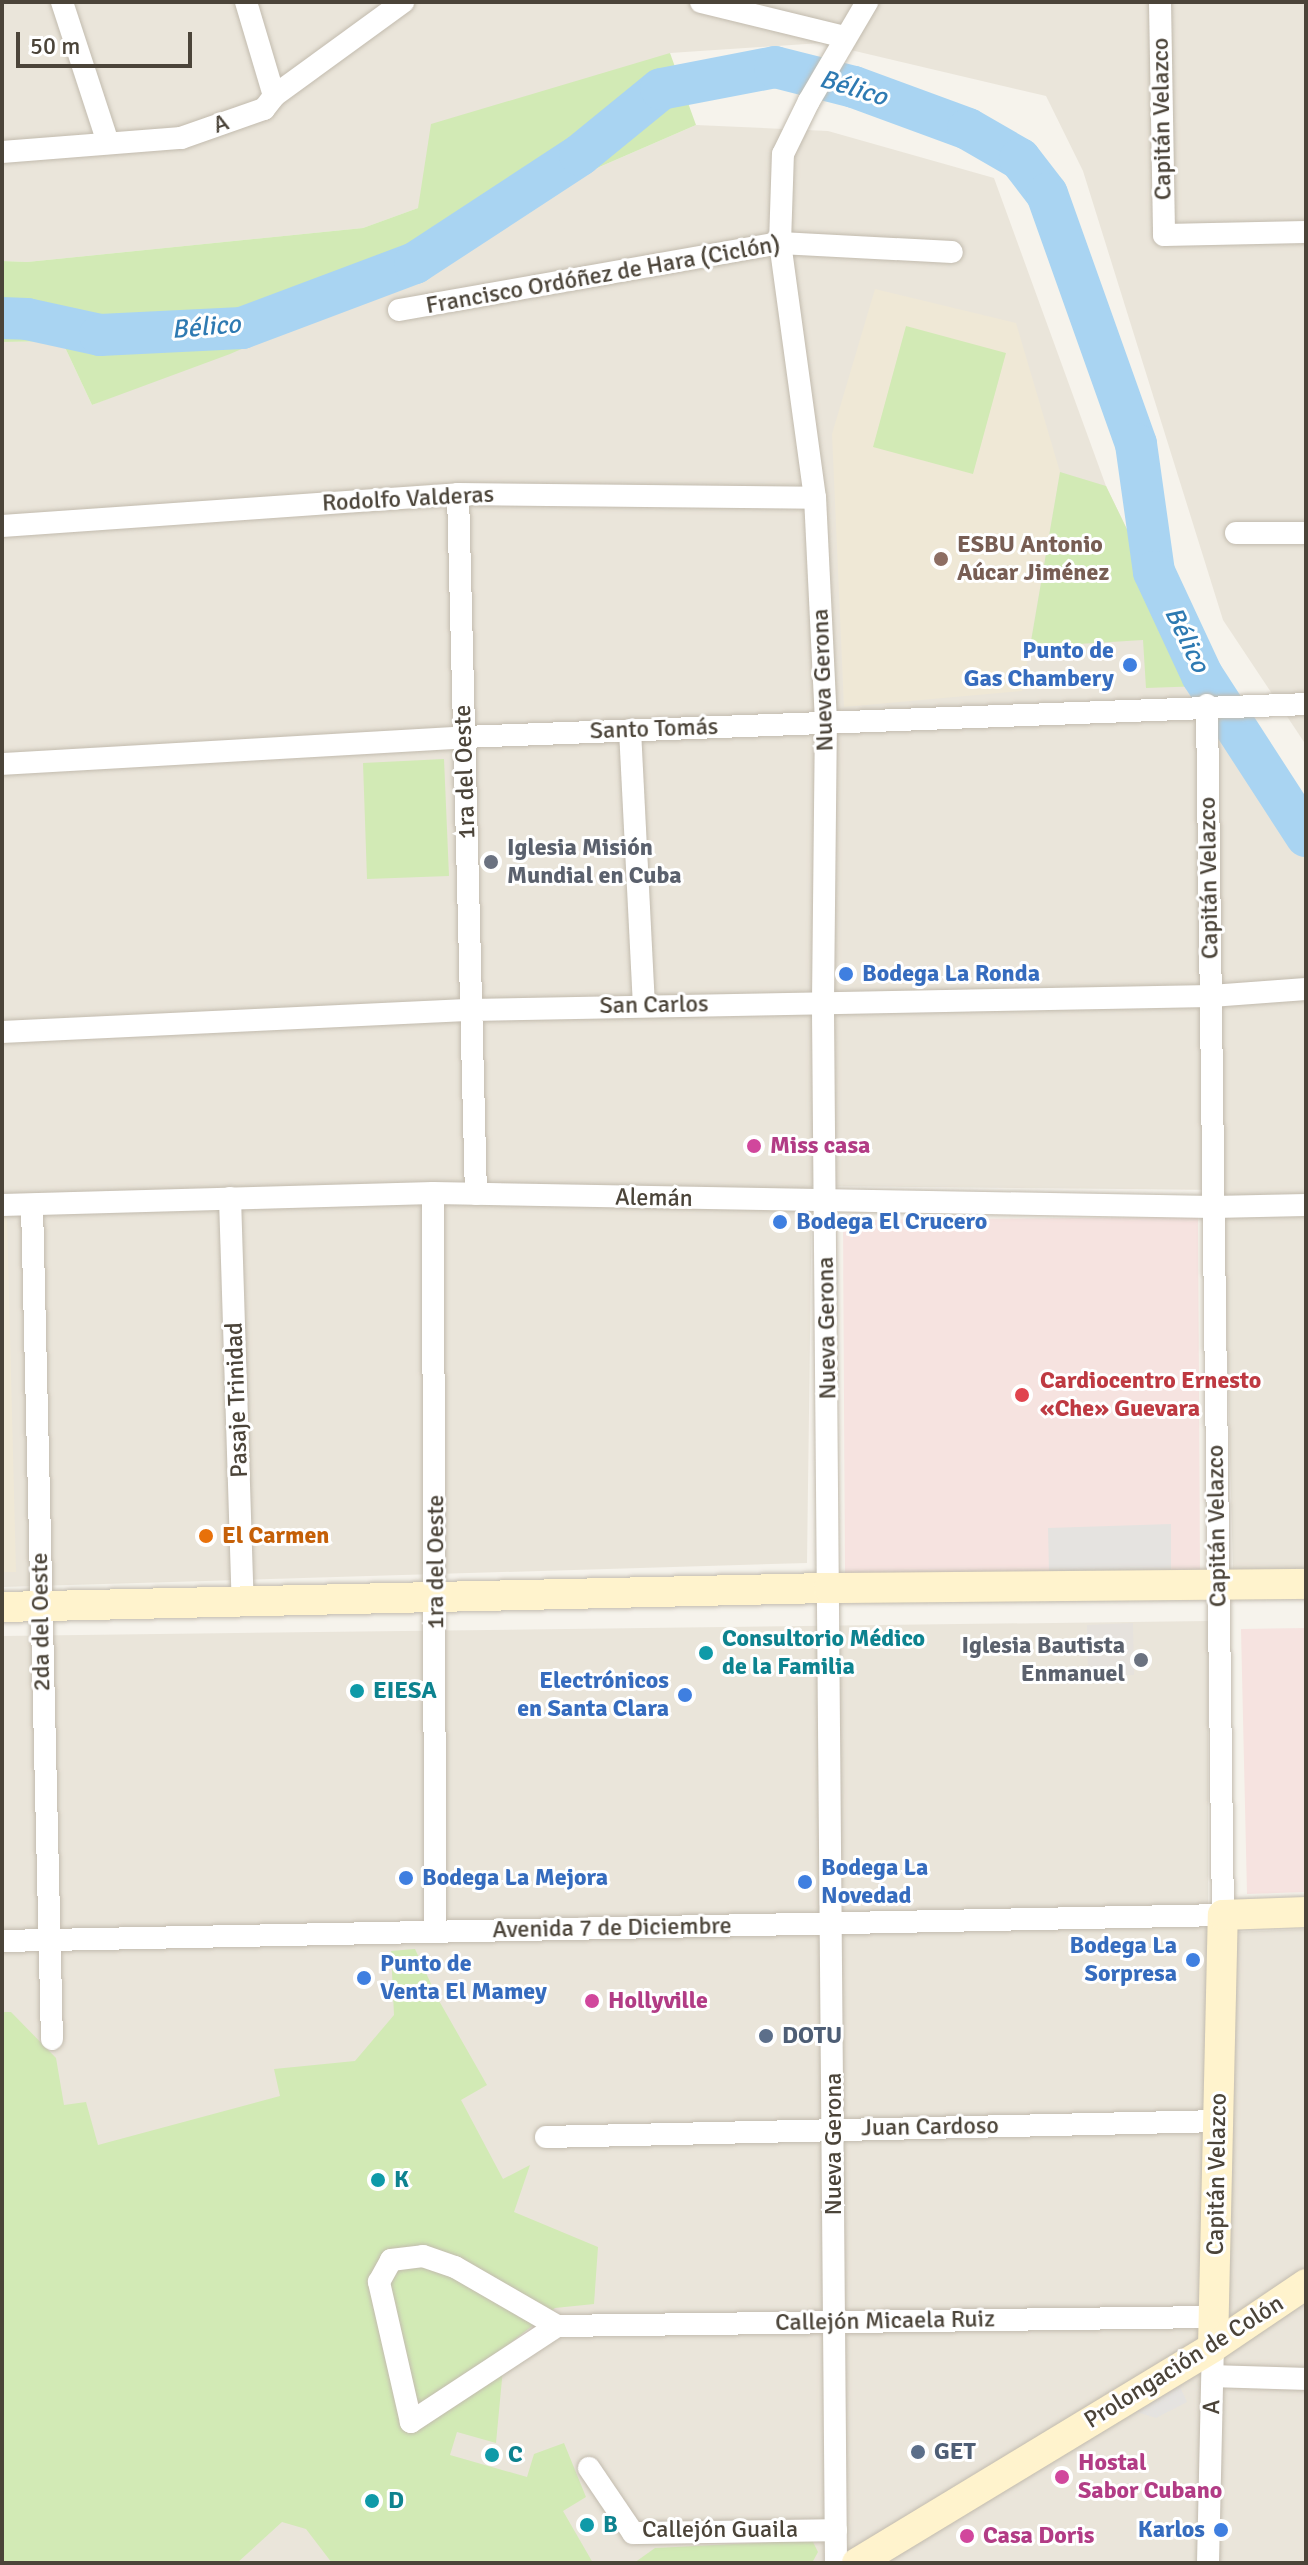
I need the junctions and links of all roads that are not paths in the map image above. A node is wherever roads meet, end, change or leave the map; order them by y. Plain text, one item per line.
1 (62, 2) edge
2 (246, 2) edge
3 (403, 2) edge
4 (701, 2) edge
5 (867, 2) edge
6 (1160, 2) edge
7 (842, 43) junction
8 (274, 96) junction
9 (108, 143) junction
10 (2, 152) edge
11 (1306, 232) edge
12 (780, 243) junction
13 (952, 252) dead end
14 (399, 310) dead end
15 (458, 494) junction
16 (815, 498) junction
17 (2, 526) edge
18 (1236, 533) dead end
19 (1306, 533) edge
20 (1306, 704) edge
21 (1207, 705) junction
22 (826, 722) junction
23 (630, 730) junction
24 (464, 737) junction
25 (2, 764) edge
26 (1306, 989) edge
27 (1211, 996) junction
28 (823, 1001) junction
29 (644, 1004) junction
30 (471, 1010) junction
31 (2, 1032) edge
32 (433, 1193) junction
33 (476, 1194) junction
34 (230, 1198) junction
35 (826, 1201) junction
36 (2, 1205) edge
37 (32, 1205) junction
38 (1306, 1205) edge
39 (1213, 1207) junction
40 (1306, 1584) edge
41 (1218, 1595) junction
42 (829, 1598) junction
43 (243, 1602) junction
44 (436, 1604) junction
45 (1306, 1604) edge
46 (2, 1607) edge
47 (41, 1614) junction
48 (2, 1623) edge
49 (1306, 1912) edge
50 (1223, 1915) junction
51 (832, 1923) junction
52 (435, 1932) junction
53 (48, 1940) junction
54 (2, 1941) edge
55 (52, 2039) dead end
56 (1218, 2121) junction
57 (834, 2129) junction
58 (546, 2137) dead end
59 (1306, 2284) edge
60 (1213, 2317) junction
61 (835, 2322) junction
62 (557, 2326) junction
63 (1213, 2362) junction
64 (1306, 2379) edge
65 (589, 2468) dead end
66 (836, 2530) junction
67 (836, 2563) edge
68 (857, 2563) edge
69 (1208, 2563) edge

1 - 9 street
2 - 8 street
3 - 8 street, A
4 - 7 street
5 - 7 street, Nueva Gerona
6 - 11 street, Capitán Velazco
7 - 12 street, Nueva Gerona
8 - 9 street, A
9 - 10 street, A
12 - 13 street, Francisco Ordóñez de Hara (Ciclón)
12 - 14 street, Francisco Ordóñez de Hara (Ciclón)
12 - 16 street, Nueva Gerona
15 - 16 street, Rodolfo Valderas
15 - 17 street, Rodolfo Valderas
15 - 24 street, 1ra del Oeste
16 - 22 street, Nueva Gerona
18 - 19 street
20 - 21 street, Santo Tomás
21 - 22 street, Santo Tomás
21 - 27 street, Capitán Velazco
22 - 23 street, Santo Tomás
22 - 28 street, Nueva Gerona
23 - 24 street, Santo Tomás
23 - 29 street
24 - 25 street, Santo Tomás
24 - 30 street, 1ra del Oeste
26 - 27 street, San Carlos
27 - 28 street, San Carlos
27 - 39 street, Capitán Velazco
28 - 29 street, San Carlos
28 - 35 street, Nueva Gerona
29 - 30 street, San Carlos
30 - 31 street, San Carlos
30 - 33 street, 1ra del Oeste
32 - 33 street, Alemán
32 - 34 street, Alemán
32 - 44 street, 1ra del Oeste
33 - 35 street, Alemán
34 - 37 street, Alemán
34 - 43 street, Pasaje Trinidad
35 - 39 street, Alemán
35 - 42 street, Nueva Gerona
36 - 37 street, Alemán
37 - 47 street, 2da del Oeste
38 - 39 street, Alemán
39 - 41 street, Capitán Velazco
40 - 41 main road
41 - 42 main road
41 - 45 main road
41 - 50 street, Capitán Velazco
42 - 44 main road
42 - 51 street, Nueva Gerona
43 - 44 main road
43 - 47 main road
44 - 47 main road
44 - 52 street, 1ra del Oeste
46 - 47 main road
47 - 48 main road
47 - 53 street, 2da del Oeste
49 - 50 main road
50 - 51 street, Avenida 7 de Diciembre
50 - 56 main road, Capitán Velazco
51 - 52 street, Avenida 7 de Diciembre
51 - 57 street, Nueva Gerona
52 - 53 street, Avenida 7 de Diciembre
53 - 54 street, Avenida 7 de Diciembre
53 - 55 street, 2da del Oeste
56 - 57 street, Juan Cardoso
56 - 60 main road, Capitán Velazco
57 - 58 street, Juan Cardoso
57 - 61 street, Nueva Gerona
59 - 63 main road, Prolongación de Colón
60 - 61 street, Callejón Micaela Ruiz
60 - 63 main road, Capitán Velazco
61 - 62 street, Callejón Micaela Ruiz
61 - 66 street, Nueva Gerona
62 - 62 street
63 - 64 street
63 - 68 main road, Prolongación de Colón
63 - 69 street, A
65 - 66 street, Callejón Guaila
66 - 67 street, Nueva Gerona

